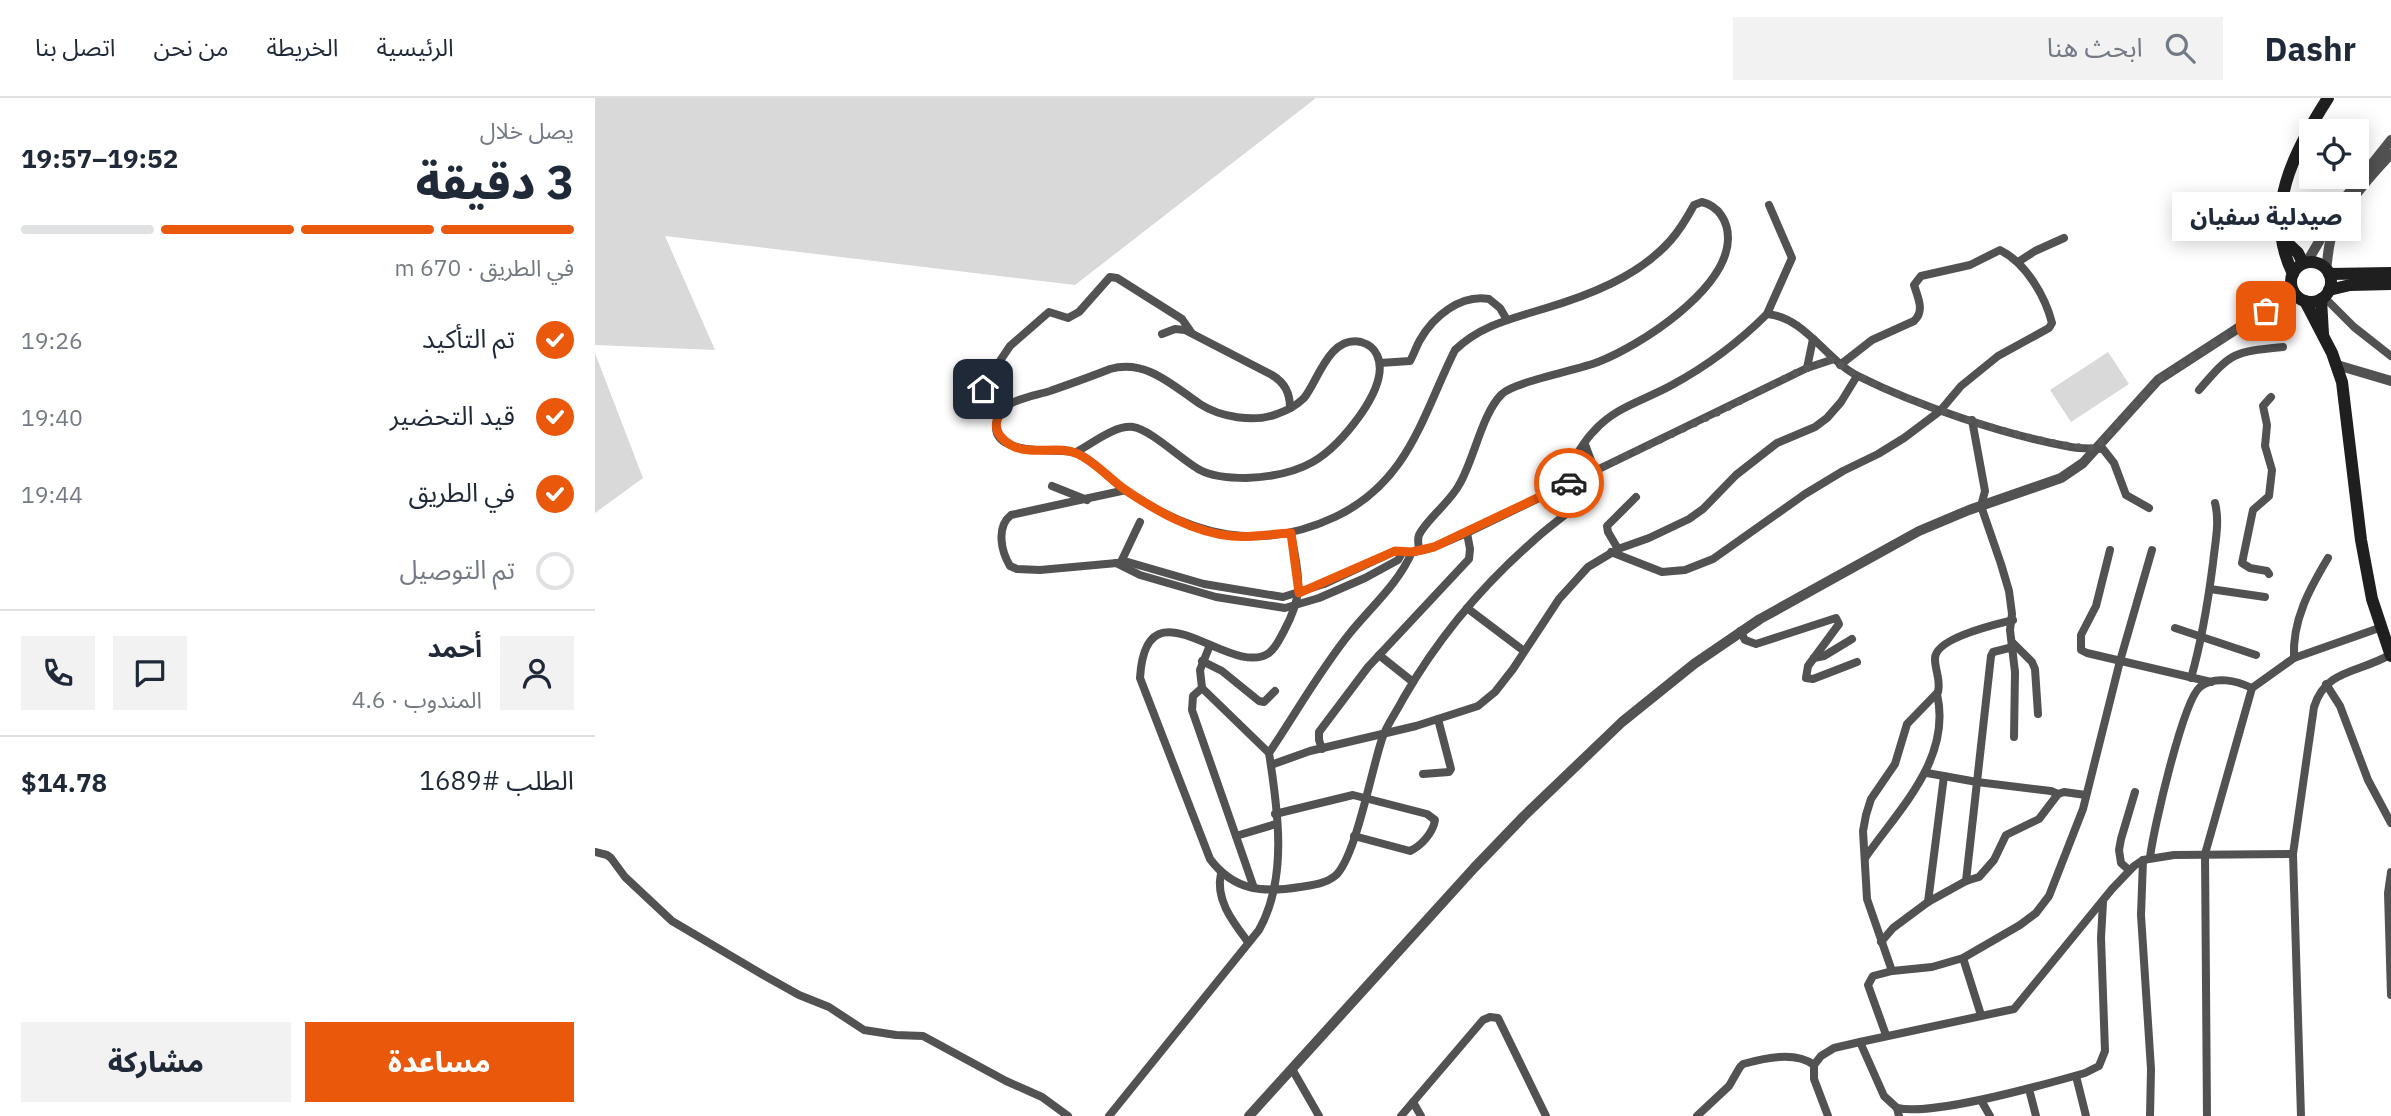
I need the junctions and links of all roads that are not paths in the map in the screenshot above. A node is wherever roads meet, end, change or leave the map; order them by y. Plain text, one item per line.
1 (2328, 98) edge
2 (2391, 140) edge
3 (2391, 154) edge
4 (1769, 205) dead end
5 (2063, 238) dead end
6 (2283, 239) junction
7 (2018, 262) junction
8 (2305, 263) junction
9 (2328, 271) junction
10 (2391, 273) edge
11 (2293, 274) junction
12 (2391, 284) edge
13 (2325, 295) junction
14 (2301, 298) junction
15 (1767, 314) junction
16 (1507, 320) junction
17 (1191, 332) junction
18 (1162, 334) dead end
19 (2323, 334) junction
20 (1813, 339) junction
21 (2283, 347) dead end
22 (2391, 356) edge
23 (1837, 362) junction
24 (1380, 363) junction
25 (2337, 365) junction
26 (1807, 368) junction
27 (1857, 376) junction
28 (2391, 381) edge
29 (2199, 390) dead end
30 (2271, 397) dead end
31 (1290, 408) junction
32 (1004, 409) junction
33 (1940, 411) junction
34 (1968, 419) junction
35 (1585, 444) junction
36 (2096, 448) junction
37 (1076, 452) junction
38 (1595, 472) junction
39 (1052, 486) dead end
40 (1560, 486) junction
41 (1126, 491) junction
42 (1636, 497) dead end
43 (1087, 500) junction
44 (2215, 503) dead end
45 (1981, 506) junction
46 (2149, 508) dead end
47 (1140, 522) dead end
48 (1291, 533) junction
49 (1467, 533) junction
50 (1614, 550) junction
51 (2110, 550) dead end
52 (2152, 550) dead end
53 (1411, 552) junction
54 (2328, 558) dead end
55 (1119, 563) junction
56 (2269, 574) dead end
57 (1186, 579) junction
58 (1183, 588) junction
59 (2210, 589) junction
60 (1232, 590) junction
61 (1299, 593) junction
62 (2265, 597) dead end
63 (1230, 600) junction
64 (1296, 607) junction
65 (1467, 608) junction
66 (2013, 620) junction
67 (2382, 627) junction
68 (2175, 628) dead end
69 (1740, 631) junction
70 (2203, 637) junction
71 (1852, 639) dead end
72 (2012, 643) junction
73 (1210, 645) junction
74 (1524, 651) junction
75 (2256, 655) dead end
76 (2391, 655) edge
77 (1379, 656) junction
78 (2294, 657) junction
79 (1814, 658) junction
80 (1202, 661) junction
81 (2120, 661) junction
82 (1857, 662) dead end
83 (2191, 677) junction
84 (1413, 682) junction
85 (2211, 682) junction
86 (2326, 684) junction
87 (1202, 688) junction
88 (2252, 688) junction
89 (1275, 691) dead end
90 (1937, 694) junction
91 (2038, 714) dead end
92 (1438, 719) junction
93 (1384, 734) junction
94 (2014, 737) dead end
95 (1322, 749) junction
96 (1269, 753) junction
97 (1271, 765) junction
98 (1927, 773) junction
99 (1423, 774) dead end
100 (1944, 776) junction
101 (1977, 782) junction
102 (2135, 792) dead end
103 (2058, 794) junction
104 (2086, 795) junction
105 (1365, 800) junction
106 (1276, 819) junction
107 (2391, 824) edge
108 (1236, 836) junction
109 (1354, 836) junction
110 (595, 852) edge
111 (2205, 854) junction
112 (2293, 854) junction
113 (1865, 858) junction
114 (2146, 859) junction
115 (2129, 870) junction
116 (2391, 872) edge
117 (1221, 873) junction
118 (1965, 881) junction
119 (1254, 888) junction
120 (1274, 891) junction
121 (2103, 900) junction
122 (1928, 902) junction
123 (1881, 942) junction
124 (1248, 943) junction
125 (1963, 958) junction
126 (1892, 971) junction
127 (2391, 995) edge
128 (1981, 1015) junction
129 (1886, 1035) junction
130 (1860, 1042) junction
131 (1814, 1065) junction
132 (1292, 1069) junction
133 (2076, 1076) junction
134 (2029, 1089) junction
135 (1413, 1102) junction
136 (1982, 1102) junction
137 (1898, 1112) edge
138 (1068, 1116) edge
139 (1109, 1116) edge
140 (1249, 1116) edge
141 (1319, 1116) edge
142 (1401, 1116) edge
143 (1422, 1116) edge
144 (1546, 1116) edge
145 (1697, 1116) edge
146 (1828, 1116) edge
147 (1990, 1116) edge
148 (2036, 1116) edge
149 (2086, 1116) edge
150 (2150, 1116) edge
151 (2207, 1116) edge
152 (2301, 1116) edge

1 - 6 main road
2 - 8 street
3 - 9 street
4 - 15 street
5 - 7 street
6 - 8 main road
6 - 11 main road
7 - 23 street
7 - 33 street
8 - 9 main road
8 - 11 main road
9 - 10 main road
9 - 13 main road
11 - 14 main road
12 - 13 main road
13 - 14 main road
13 - 19 main road
13 - 22 street
14 - 19 main road
14 - 36 street
15 - 20 street
15 - 35 street
16 - 24 street
16 - 48 street
16 - 53 street
17 - 18 street
17 - 31 street
17 - 32 street
19 - 25 main road
20 - 23 street
20 - 26 street
21 - 29 street
23 - 26 street
23 - 27 street
24 - 31 street
24 - 37 street
25 - 28 street
25 - 67 main road
26 - 38 street
27 - 33 street
27 - 50 street
30 - 56 street
31 - 32 street
32 - 37 street
33 - 34 street
33 - 50 street
34 - 36 street
34 - 45 street
35 - 38 street
35 - 40 street
36 - 45 street
36 - 46 street
37 - 41 street
38 - 40 street
38 - 65 street
39 - 43 street
40 - 49 street
41 - 43 street
41 - 48 street
42 - 50 street
43 - 55 street
44 - 59 street
45 - 66 street
45 - 69 street
47 - 55 street
48 - 61 street
49 - 53 street
49 - 77 street
50 - 74 street
51 - 81 street
52 - 81 street
53 - 61 street
53 - 64 street
53 - 96 street
54 - 78 street
55 - 57 street
55 - 58 street
57 - 58 street
57 - 60 street
58 - 63 street
59 - 62 street
59 - 70 street
60 - 61 street
60 - 63 street
61 - 64 street
63 - 64 street
64 - 73 street
65 - 74 street
65 - 84 street
66 - 72 street
66 - 90 street
67 - 76 main road
67 - 78 street
68 - 70 street
69 - 79 street
69 - 132 street
70 - 75 street
70 - 83 street
71 - 79 street
72 - 91 street
72 - 94 street
72 - 101 street
73 - 80 street
73 - 117 street
74 - 92 street
76 - 86 street
77 - 84 street
77 - 95 street
78 - 88 street
79 - 82 street
80 - 87 street
80 - 89 street
81 - 83 street
81 - 104 street
83 - 85 street
84 - 93 street
85 - 88 street
85 - 114 street
86 - 107 street
86 - 112 street
87 - 96 street
87 - 108 street
88 - 111 street
90 - 98 street
90 - 113 street
92 - 93 street
92 - 99 street
93 - 95 street
93 - 105 street
95 - 97 street
96 - 97 street
97 - 106 street
98 - 100 street
98 - 113 street
100 - 101 street
100 - 122 street
101 - 103 street
101 - 118 street
102 - 115 street
103 - 104 street
103 - 118 street
104 - 125 street
105 - 106 street
105 - 109 street
105 - 109 street
106 - 108 street
106 - 120 street
108 - 119 street
109 - 120 street
110 - 138 street
111 - 112 street
111 - 114 street
111 - 151 street
112 - 152 street
113 - 123 street
114 - 115 street
114 - 150 street
115 - 121 street
116 - 127 street
117 - 119 street
117 - 124 street
118 - 122 street
119 - 120 street
120 - 124 street
121 - 128 street
121 - 133 street
122 - 123 street
123 - 126 street
124 - 139 street
125 - 126 street
125 - 128 street
126 - 129 street
128 - 129 street
129 - 130 street
130 - 131 street
130 - 137 street
131 - 145 street
131 - 146 street
132 - 140 street
132 - 141 street
133 - 134 street
133 - 149 street
134 - 136 street
134 - 148 street
135 - 142 street
135 - 143 street
135 - 144 street
136 - 137 street
136 - 147 street

